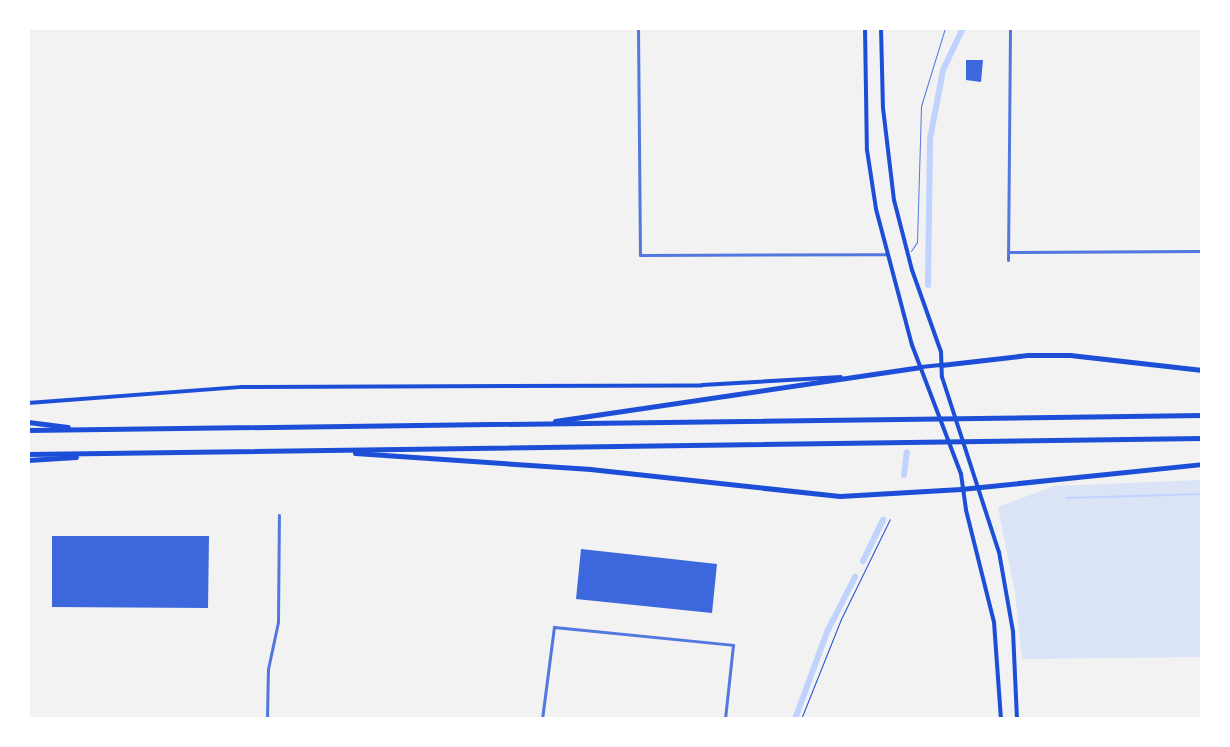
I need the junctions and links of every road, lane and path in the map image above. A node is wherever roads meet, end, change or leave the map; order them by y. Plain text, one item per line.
1 (638, 28) edge
2 (865, 28) edge
3 (881, 28) edge
4 (945, 28) edge
5 (1010, 28) edge
6 (1202, 251) edge
7 (906, 252) junction
8 (1008, 252) junction
9 (887, 254) junction
10 (1008, 260) dead end
11 (941, 365) junction
12 (921, 367) junction
13 (1202, 370) edge
14 (854, 376) junction
15 (28, 403) edge
16 (1202, 415) edge
17 (28, 422) edge
18 (534, 424) junction
19 (85, 429) junction
20 (28, 430) edge
21 (1202, 438) edge
22 (279, 452) junction
23 (28, 457) edge
24 (1202, 464) edge
25 (980, 487) junction
26 (961, 489) junction
27 (279, 515) dead end
28 (890, 519) dead end
29 (1002, 718) edge
30 (267, 719) edge
31 (542, 719) edge
32 (725, 719) edge
33 (801, 719) edge
34 (1017, 719) edge

1 - 9 street
2 - 9 main road
3 - 7 main road
4 - 7 lane
5 - 8 street
6 - 8 street
7 - 11 main road
8 - 10 street
9 - 12 main road
11 - 12 main road
11 - 13 highway
11 - 25 main road
12 - 14 highway
12 - 26 main road
14 - 15 main road
14 - 18 highway
16 - 18 highway
17 - 19 highway
18 - 19 highway
19 - 20 highway
21 - 22 highway
22 - 23 highway
22 - 26 highway
24 - 25 highway
25 - 26 highway
25 - 34 main road
26 - 29 main road
27 - 30 street
28 - 33 path
31 - 32 street

